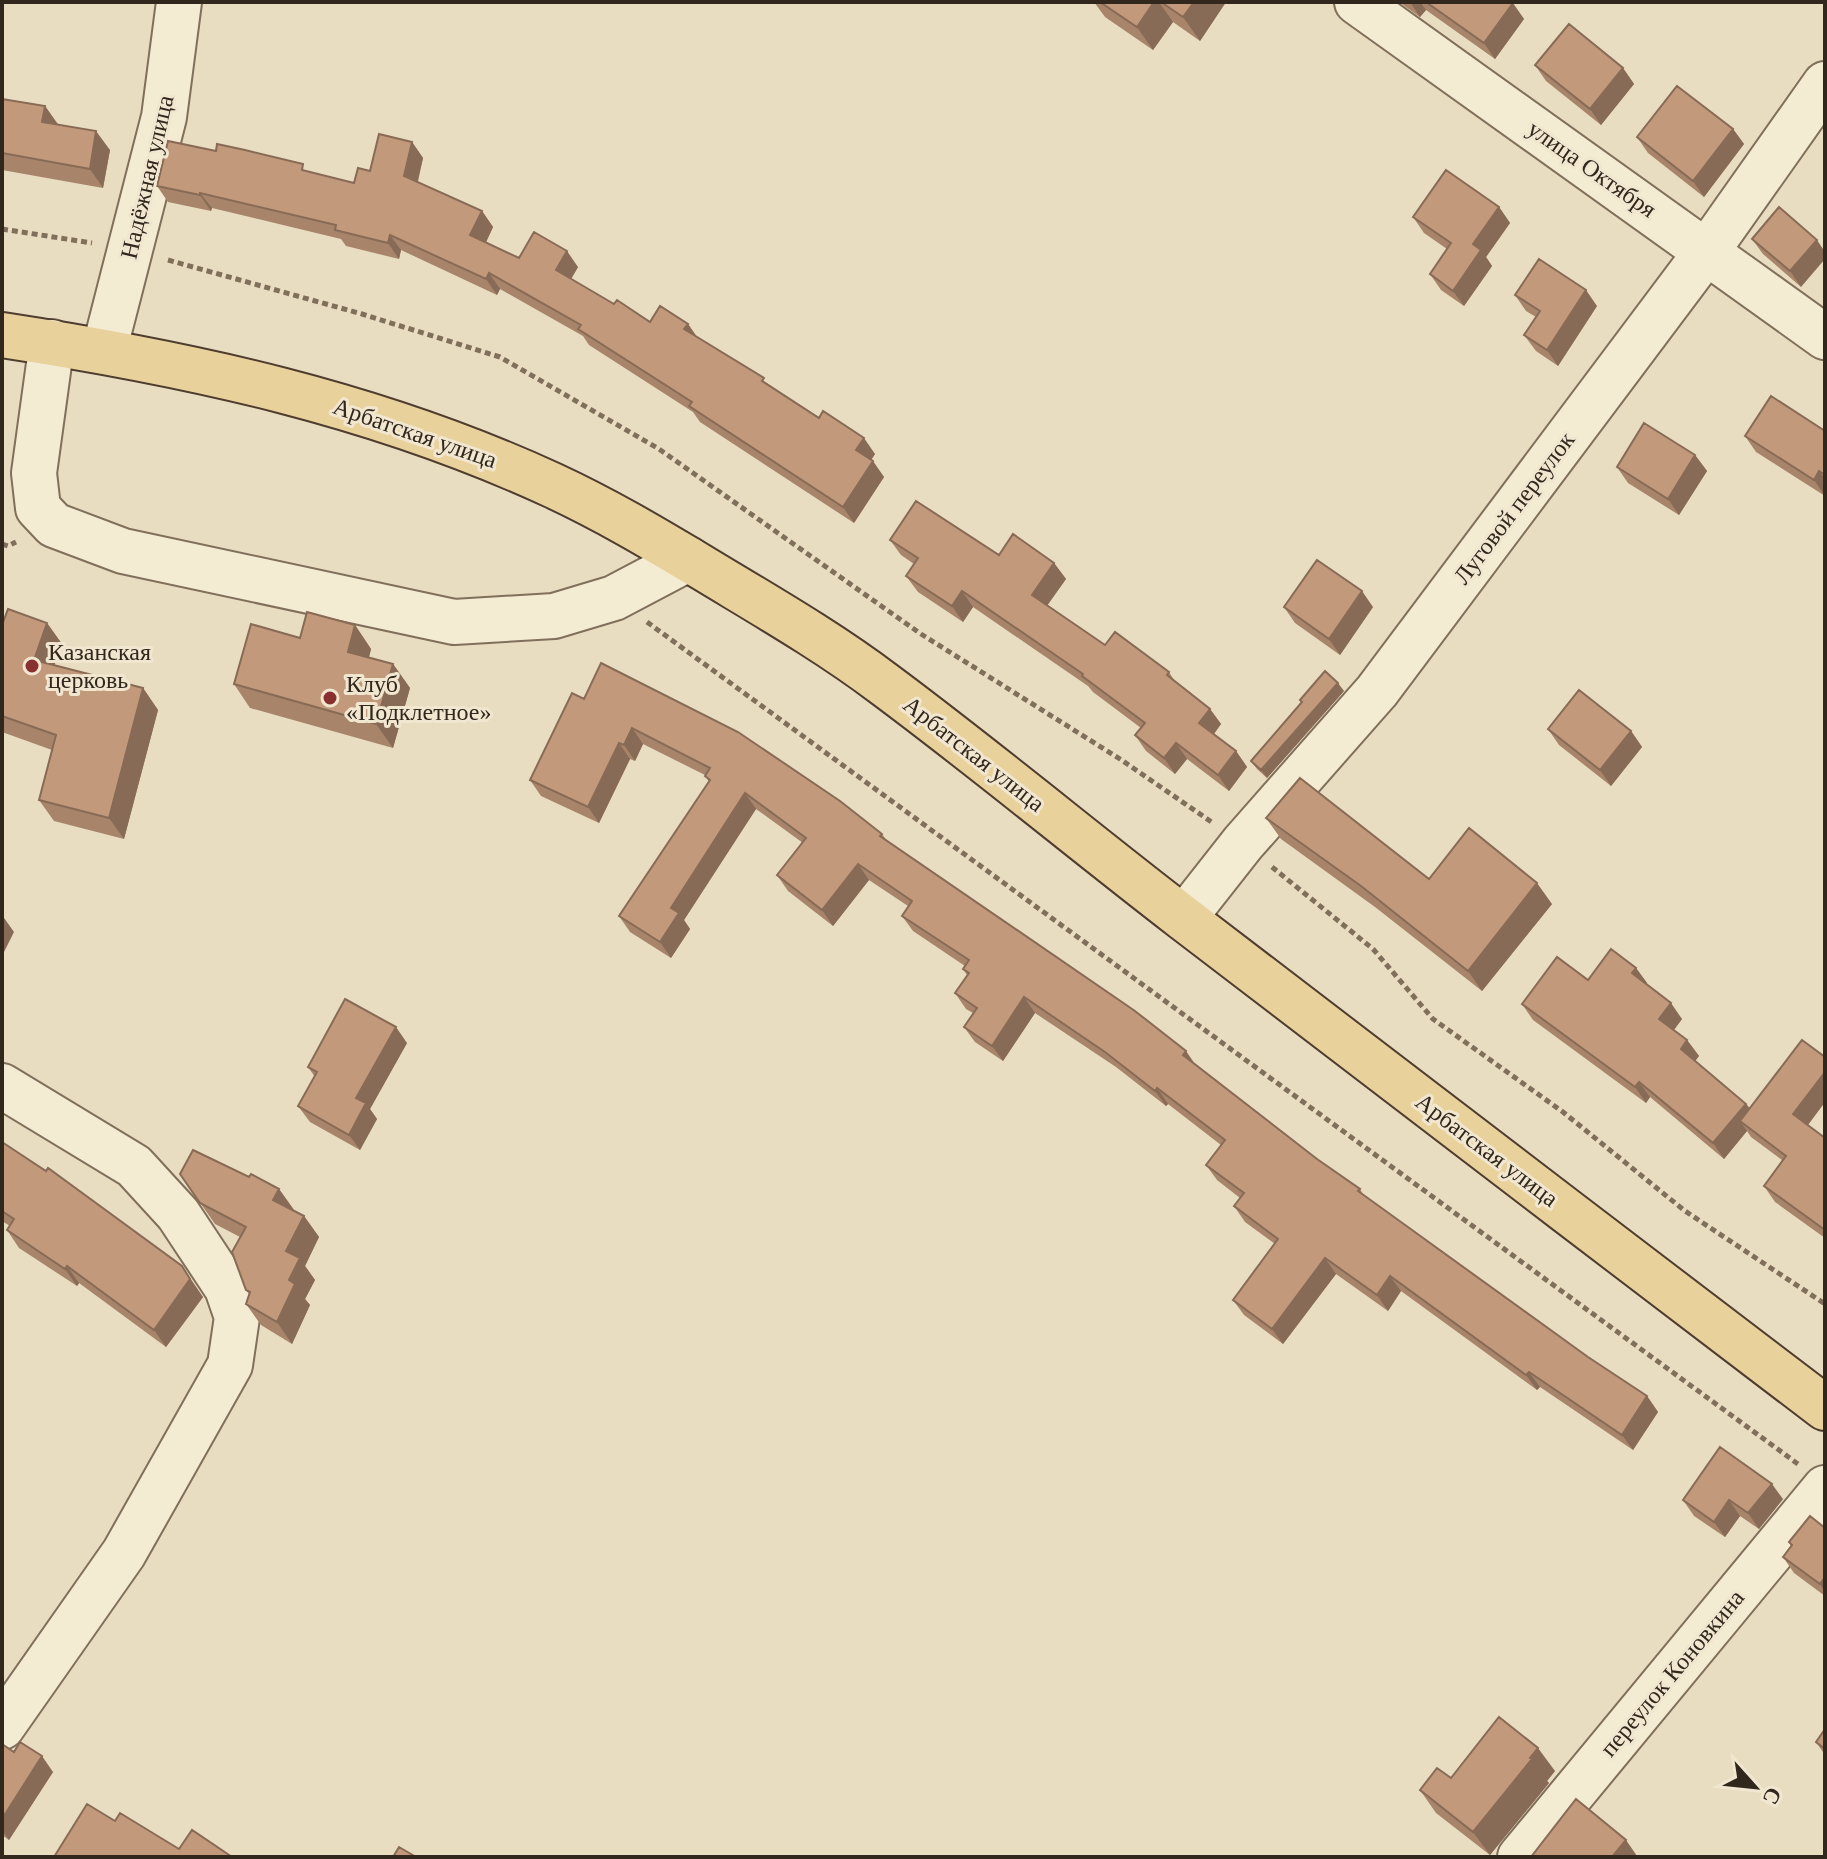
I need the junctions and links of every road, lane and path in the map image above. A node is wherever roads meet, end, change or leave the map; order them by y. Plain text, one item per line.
1 (179, 2) edge
2 (1357, 2) edge
3 (1825, 84) edge
4 (1707, 251) junction
5 (2, 335) edge
6 (1825, 337) edge
7 (52, 342) junction
8 (104, 351) junction
9 (688, 559) junction
10 (614, 598) junction
11 (1184, 918) junction
12 (2, 1086) edge
13 (1825, 1408) edge
14 (1812, 1476) edge
15 (2, 1727) edge
16 (1520, 1857) edge

1 - 8 street, Надёжная улица
2 - 4 street, улица Октября
3 - 4 street, Луговой переулок
4 - 6 street, улица Октября
4 - 11 street, Луговой переулок
5 - 7 main road, Арбатская улица
7 - 8 main road, Арбатская улица
7 - 10 street
8 - 9 main road, Арбатская улица
9 - 10 street
9 - 11 main road, Арбатская улица
10 - 14 path
11 - 13 main road, Арбатская улица
12 - 15 street
14 - 16 street, переулок Коновкина

